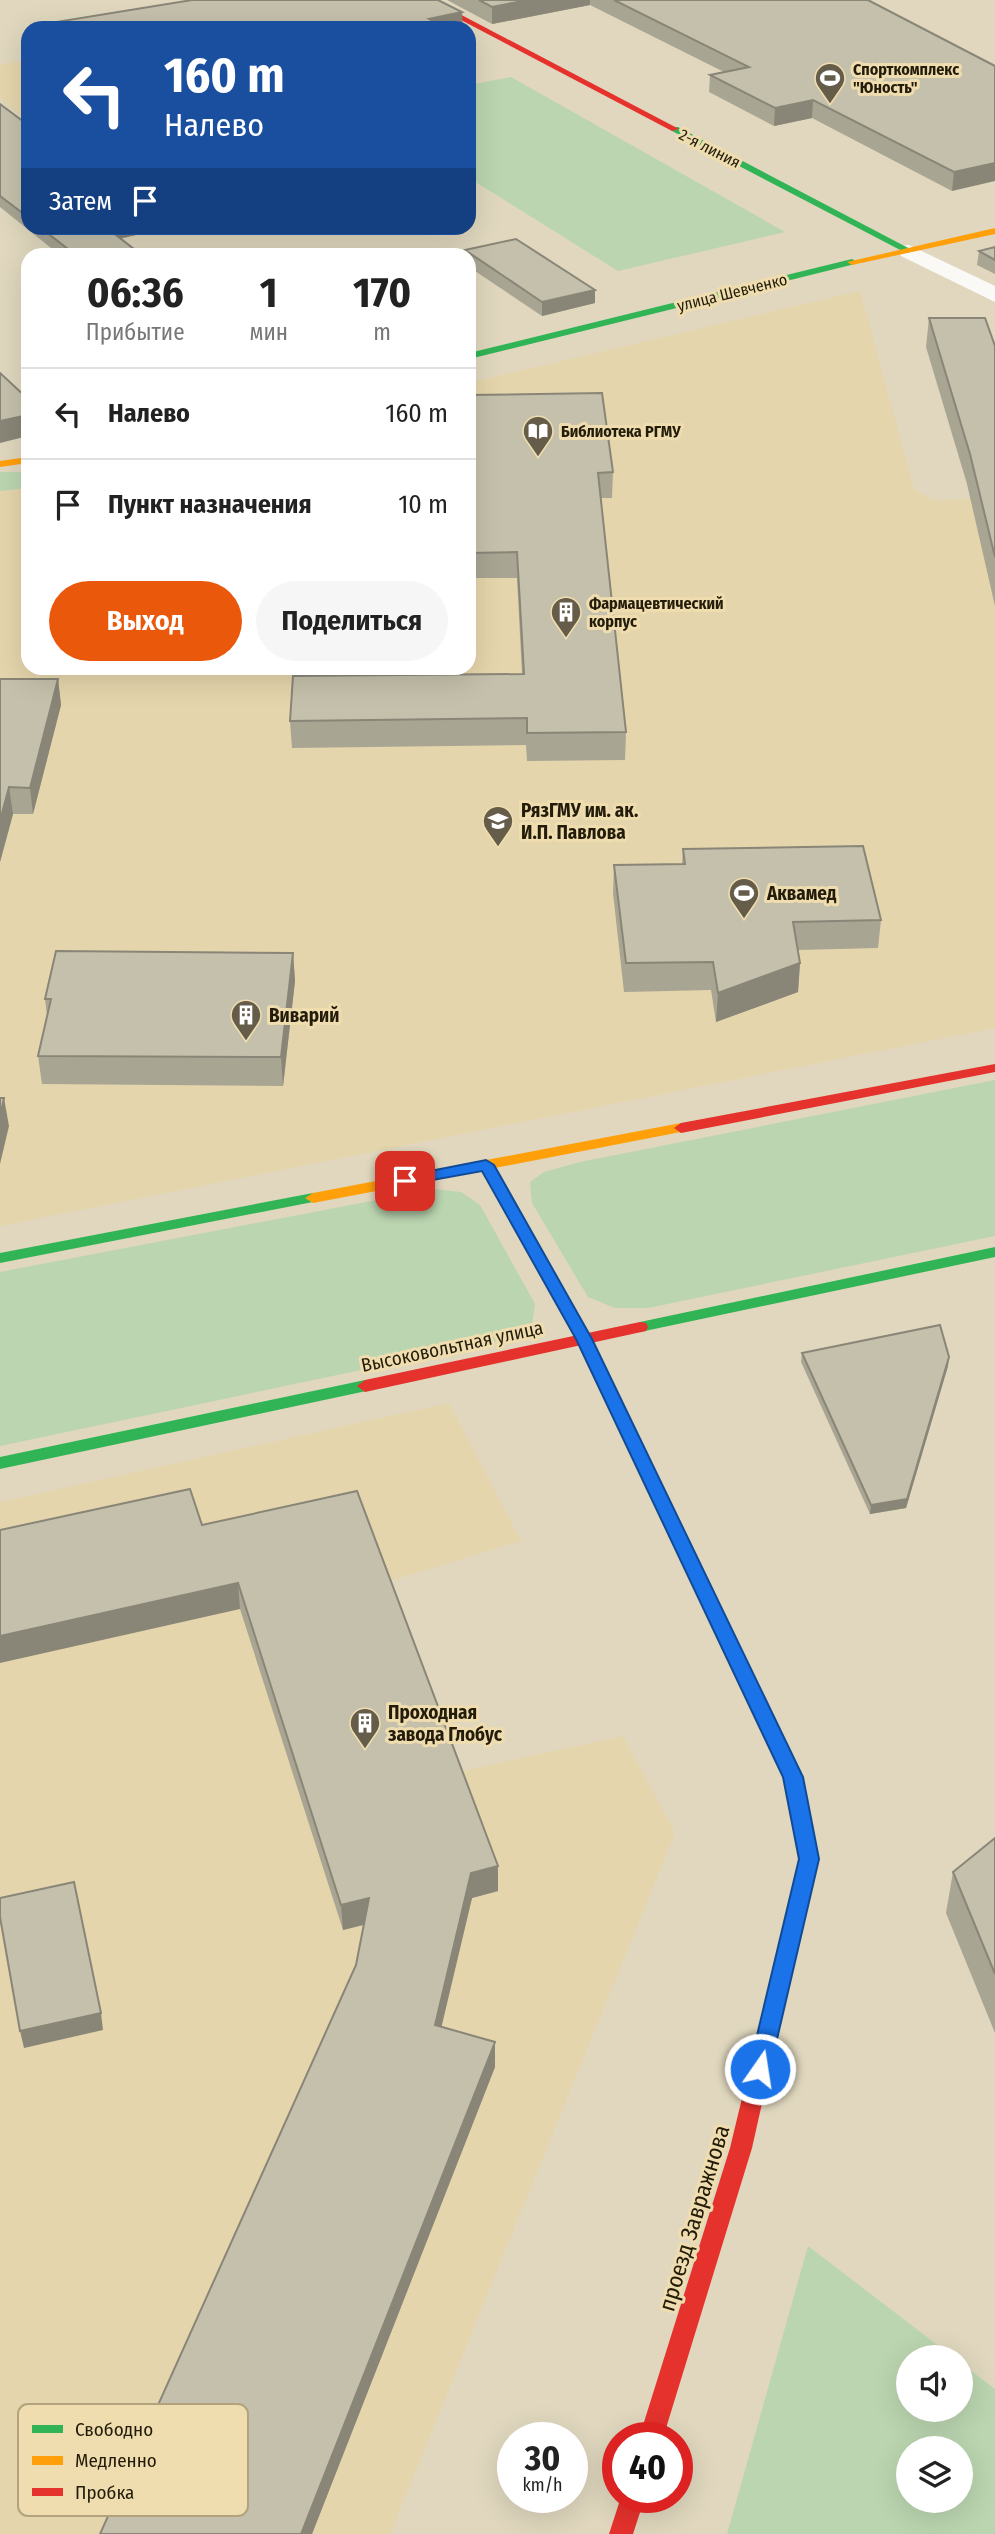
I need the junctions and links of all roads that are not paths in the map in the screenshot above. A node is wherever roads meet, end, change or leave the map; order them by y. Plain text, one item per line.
1 (426, 0) edge
2 (466, 21) edge
3 (476, 26) edge
4 (995, 231) edge
5 (909, 251) junction
6 (995, 295) edge
7 (476, 354) edge
8 (21, 461) edge
9 (0, 464) edge
10 (995, 1068) edge
11 (486, 1165) junction
12 (995, 1252) edge
13 (0, 1258) edge
14 (584, 1339) junction
15 (0, 1463) edge
16 (656, 2422) edge
17 (627, 2513) edge
18 (621, 2534) edge

1 - 2 street, 2-я линия
3 - 5 street, 2-я линия
4 - 5 street, улица Шевченко
5 - 6 street, 2-я линия
5 - 7 street, улица Шевченко
8 - 9 street
10 - 11 street
11 - 13 street
11 - 14 street, проезд Завражнова
12 - 14 street, Высоковольтная улица
14 - 15 street, Высоковольтная улица
14 - 16 street, проезд Завражнова
17 - 18 street

